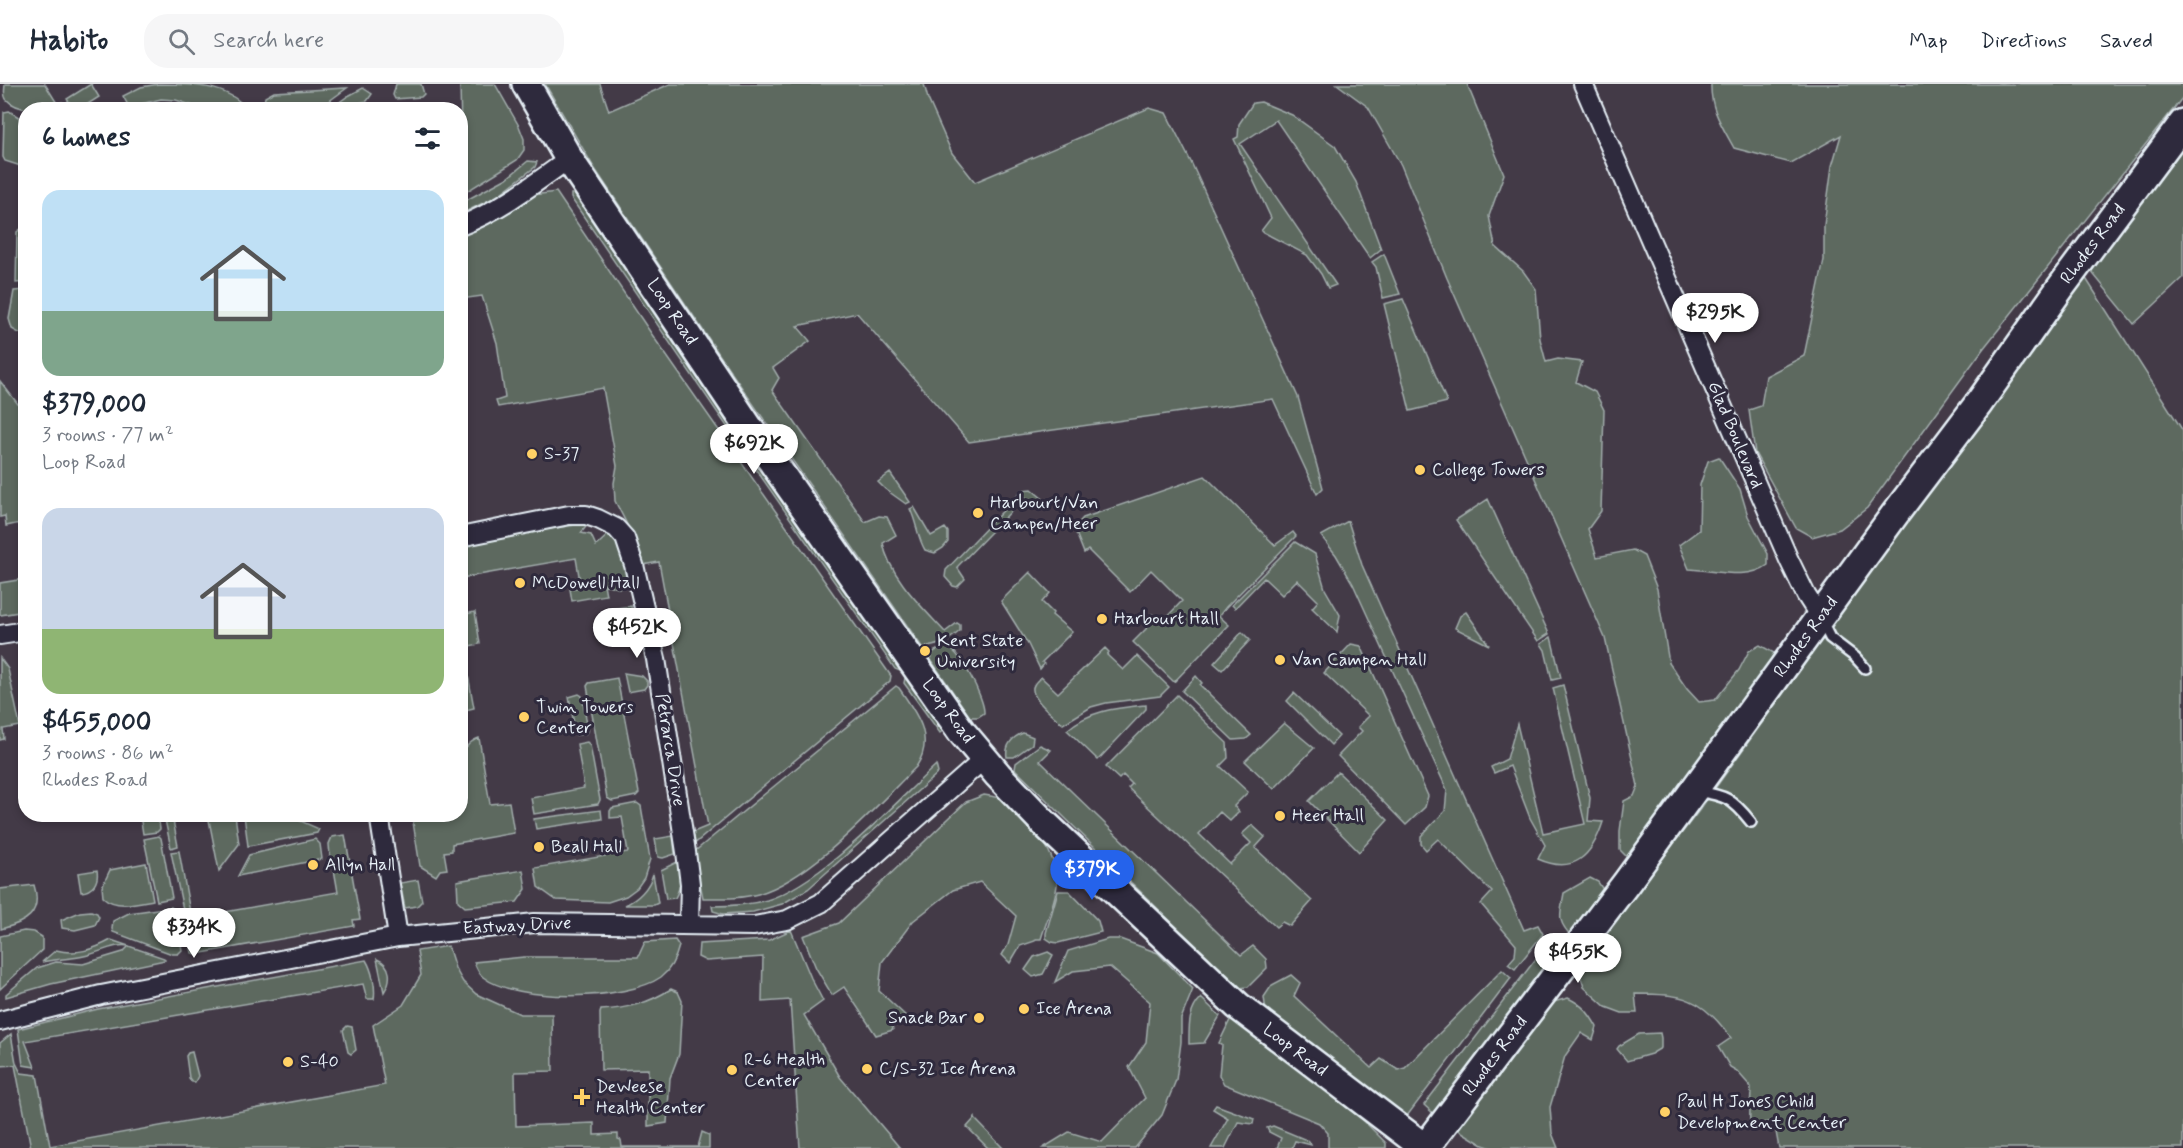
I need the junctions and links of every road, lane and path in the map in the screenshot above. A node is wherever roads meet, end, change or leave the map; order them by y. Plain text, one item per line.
1 (526, 84) edge
2 (1583, 84) edge
3 (2183, 123) edge
4 (569, 159) junction
5 (468, 223) edge
6 (468, 535) edge
7 (1820, 617) junction
8 (18, 632) edge
9 (0, 635) edge
10 (1865, 669) dead end
11 (984, 759) junction
12 (1695, 791) junction
13 (381, 822) edge
14 (1750, 822) dead end
15 (689, 924) junction
16 (398, 937) junction
17 (0, 1021) edge
18 (1425, 1148) edge

1 - 4 street, Loop Road
2 - 7 street, Glad Boulevard
3 - 7 street, Rhodes Road
4 - 5 street
4 - 11 street, Loop Road
6 - 15 street, Petrarca Drive
7 - 10 lane
7 - 12 street, Rhodes Road
8 - 9 street
11 - 15 street, Eastway Drive
11 - 18 street, Loop Road
12 - 14 lane
12 - 18 street, Rhodes Road
13 - 16 street
15 - 16 street, Eastway Drive
16 - 17 street, Eastway Drive

